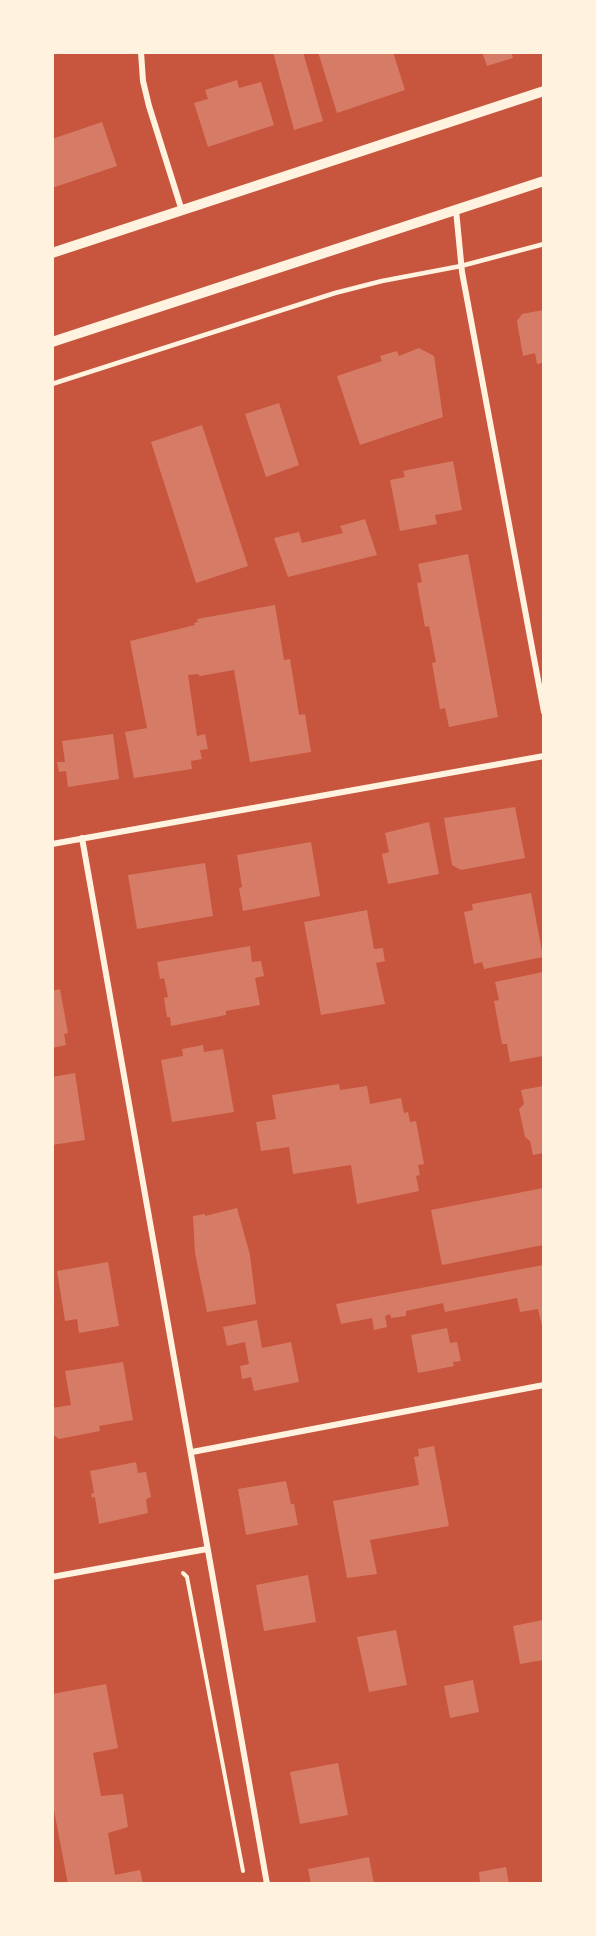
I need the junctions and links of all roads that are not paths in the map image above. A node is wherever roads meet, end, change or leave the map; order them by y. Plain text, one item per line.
1 (141, 52) edge
2 (543, 91) edge
3 (543, 181) edge
4 (456, 210) junction
5 (182, 211) junction
6 (543, 244) edge
7 (52, 253) edge
8 (461, 266) junction
9 (52, 342) edge
10 (52, 384) edge
11 (543, 712) edge
12 (543, 756) edge
13 (82, 838) junction
14 (52, 844) edge
15 (543, 1385) edge
16 (192, 1452) junction
17 (207, 1549) junction
18 (52, 1577) edge
19 (267, 1884) edge

1 - 5 street
2 - 5 street
3 - 4 street
4 - 8 street
4 - 9 street
5 - 7 street
6 - 8 lane
8 - 10 lane
8 - 11 street
12 - 13 street
13 - 14 street
13 - 16 street
15 - 16 street
16 - 17 street
17 - 18 street
17 - 19 street

